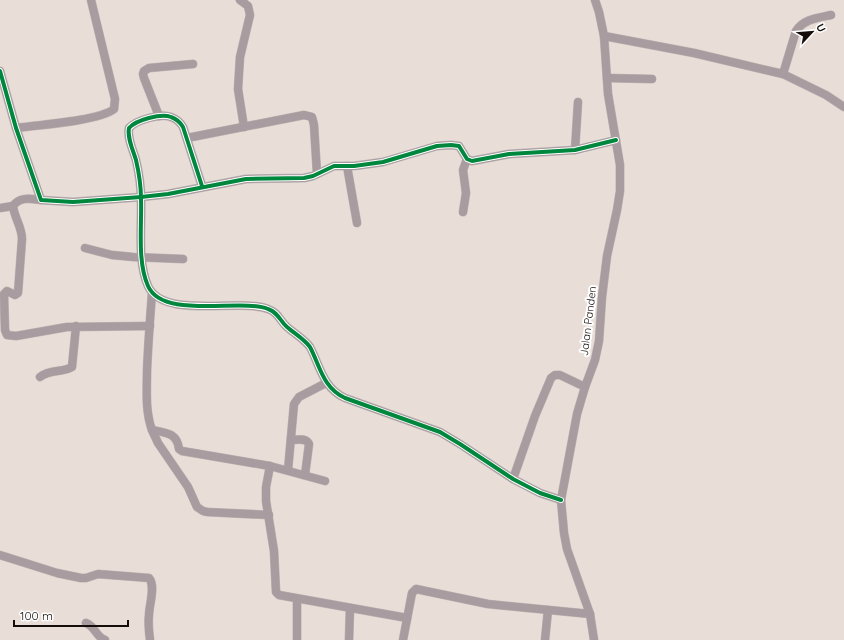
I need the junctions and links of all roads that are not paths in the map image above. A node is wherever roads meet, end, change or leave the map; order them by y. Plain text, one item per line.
1 (91, 0) edge
2 (240, 0) edge
3 (595, 0) edge
4 (831, 15) dead end
5 (604, 36) junction
6 (193, 64) dead end
7 (0, 71) edge
8 (783, 74) junction
9 (606, 78) junction
10 (652, 79) dead end
11 (578, 102) dead end
12 (844, 107) edge
13 (159, 116) junction
14 (244, 127) junction
15 (16, 128) junction
16 (187, 138) junction
17 (616, 140) junction
18 (575, 150) junction
19 (467, 159) junction
20 (347, 166) junction
21 (318, 174) junction
22 (202, 186) junction
23 (141, 197) junction
24 (41, 200) junction
25 (13, 206) junction
26 (0, 208) edge
27 (463, 212) dead end
28 (356, 223) dead end
29 (85, 248) dead end
30 (142, 257) junction
31 (183, 259) dead end
32 (2, 291) edge
33 (152, 293) junction
34 (76, 326) junction
35 (150, 326) junction
36 (40, 377) dead end
37 (326, 383) junction
38 (584, 387) junction
39 (152, 430) junction
40 (290, 440) junction
41 (270, 466) junction
42 (288, 470) junction
43 (305, 475) junction
44 (513, 479) junction
45 (325, 481) dead end
46 (561, 500) junction
47 (269, 515) junction
48 (0, 555) edge
49 (297, 599) junction
50 (350, 608) junction
51 (548, 610) junction
52 (590, 614) junction
53 (407, 618) junction
54 (86, 623) dead end
55 (105, 640) edge
56 (150, 640) edge
57 (297, 640) edge
58 (349, 640) edge
59 (403, 640) edge
60 (545, 640) edge
61 (594, 640) edge

1 - 15 street
2 - 14 street
3 - 5 street, Jalan Panden
4 - 8 street
5 - 8 street
5 - 9 street, Jalan Panden
6 - 13 street
7 - 15 street
8 - 12 street
9 - 10 street
9 - 17 street, Jalan Panden
11 - 18 street
13 - 16 street
13 - 23 street
14 - 16 street
14 - 21 street
15 - 24 street
16 - 22 street
17 - 18 street
17 - 38 street, Jalan Panden
18 - 19 street
19 - 20 street
19 - 27 street
20 - 21 street
20 - 28 street
21 - 22 street
22 - 23 street
23 - 24 street
23 - 30 street
24 - 25 street
25 - 26 street
25 - 32 street
29 - 30 street
30 - 31 street
30 - 33 street
32 - 34 street
33 - 35 street
33 - 37 street
34 - 35 street
34 - 36 street
35 - 39 street
37 - 40 street
37 - 44 street
38 - 44 street
38 - 46 street, Jalan Panden
39 - 41 street
39 - 47 street
40 - 42 street
40 - 43 street
41 - 42 street
41 - 47 street
42 - 43 street
43 - 45 street
44 - 46 street
46 - 52 street, Jalan Panden
47 - 49 street
48 - 56 street
49 - 50 street
49 - 57 street
50 - 53 street
50 - 58 street
51 - 52 street
51 - 53 street
51 - 60 street
52 - 61 street, Jalan Panden
53 - 59 street
54 - 55 street

